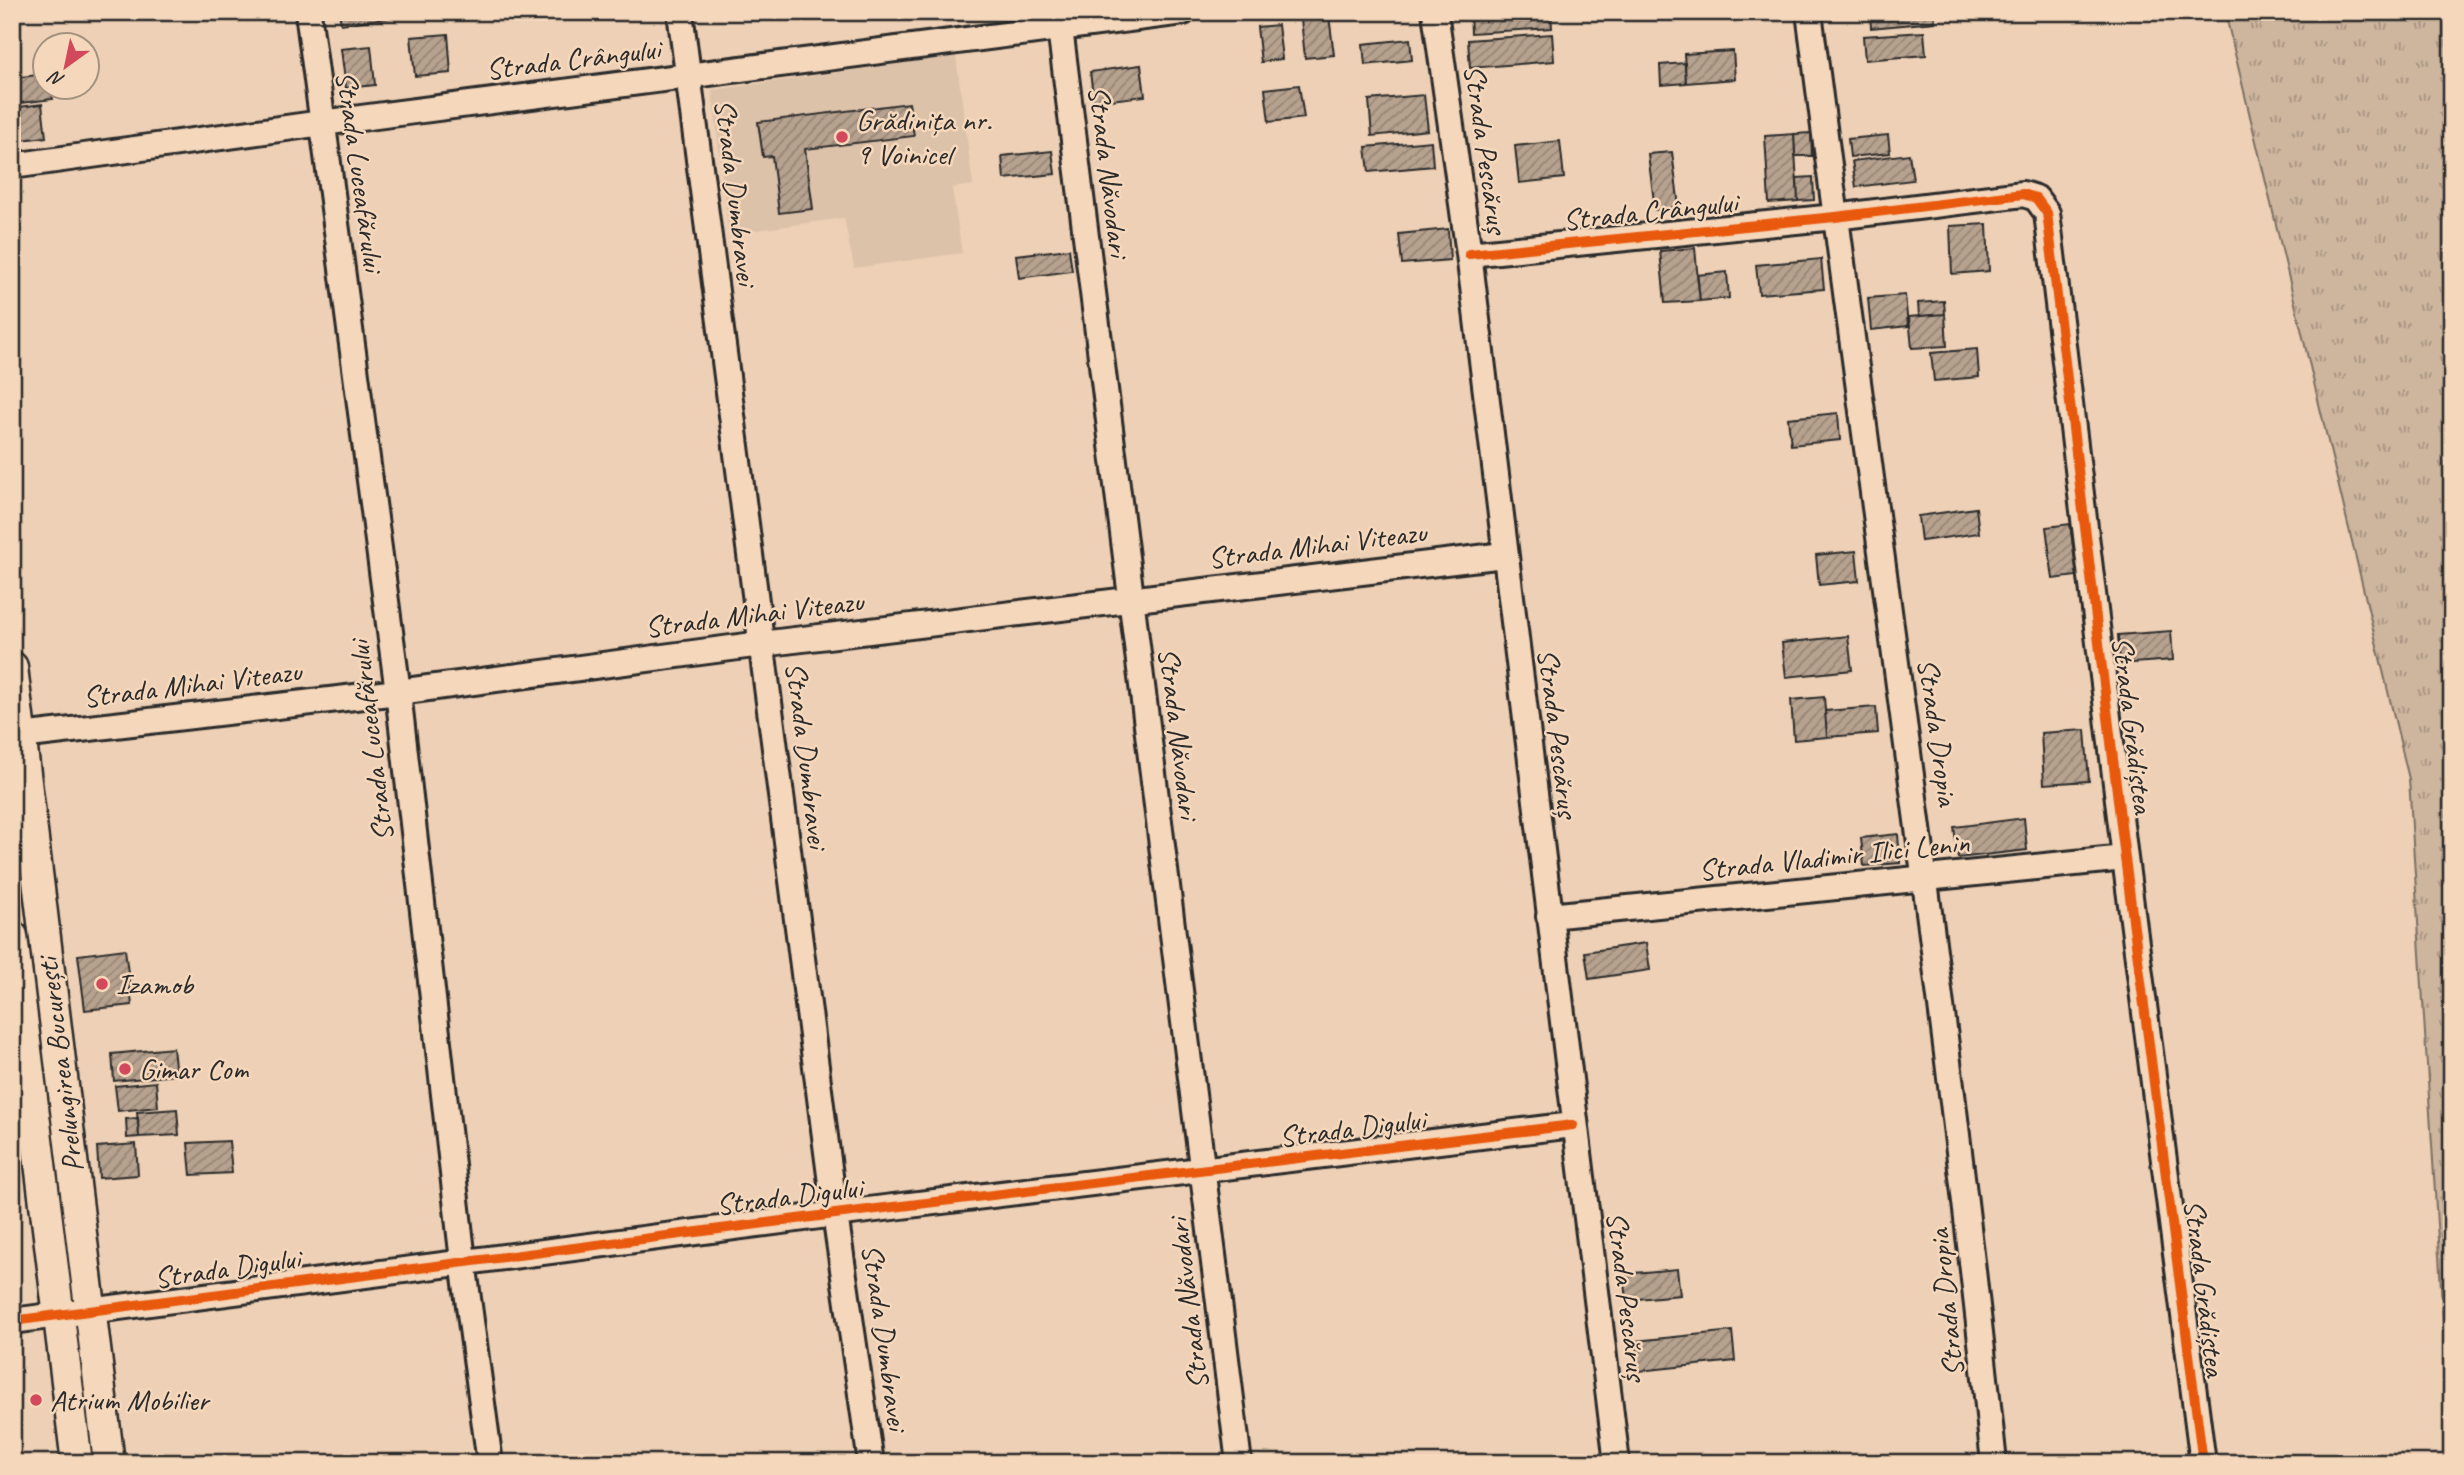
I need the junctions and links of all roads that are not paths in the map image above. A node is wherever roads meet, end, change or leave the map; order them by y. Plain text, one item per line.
1 (308, 12) edge
2 (680, 12) edge
3 (1183, 12) edge
4 (1436, 12) edge
5 (1809, 12) edge
6 (1059, 21) edge
7 (689, 76) junction
8 (322, 122) junction
9 (12, 166) edge
10 (1835, 217) junction
11 (1469, 254) junction
12 (1504, 555) junction
13 (1130, 599) junction
14 (761, 644) junction
15 (12, 667) edge
16 (398, 692) junction
17 (16, 736) edge
18 (2125, 858) junction
19 (1927, 880) junction
20 (1549, 916) junction
21 (12, 936) edge
22 (1573, 1125) junction
23 (1204, 1171) junction
24 (835, 1214) junction
25 (463, 1261) junction
26 (89, 1311) junction
27 (59, 1315) junction
28 (12, 1321) edge
29 (77, 1463) edge
30 (109, 1463) edge
31 (490, 1463) edge
32 (871, 1463) edge
33 (1239, 1463) edge
34 (1616, 1463) edge
35 (1994, 1463) edge
36 (2203, 1463) edge

1 - 8 street, Strada Luceafărului
2 - 7 street, Strada Dumbravei
3 - 6 street, Strada Crângului
4 - 11 street, Strada Pescăruș
5 - 10 street, Strada Dropia
6 - 7 street, Strada Crângului
6 - 13 street, Strada Năvodari
7 - 8 street, Strada Crângului
7 - 14 street, Strada Dumbravei
8 - 9 street, Strada Crângului
8 - 16 street, Strada Luceafărului
10 - 11 street, Strada Crângului
10 - 18 street, Strada Grădiștea
10 - 19 street, Strada Dropia
11 - 12 street, Strada Pescăruș
12 - 13 street, Strada Mihai Viteazu
12 - 20 street, Strada Pescăruș
13 - 14 street, Strada Mihai Viteazu
13 - 23 street, Strada Năvodari
14 - 16 street, Strada Mihai Viteazu
14 - 24 street, Strada Dumbravei
15 - 17 main road, Prelungirea București
16 - 17 street, Strada Mihai Viteazu
16 - 25 street, Strada Luceafărului
17 - 26 main road, Prelungirea București
18 - 19 street, Strada Vladimir Ilici Lenin
18 - 36 street, Strada Grădiștea
19 - 20 street, Strada Vladimir Ilici Lenin
19 - 35 street, Strada Dropia
20 - 22 street, Strada Pescăruș
21 - 27 main road, Prelungirea București
22 - 23 street, Strada Digului
22 - 34 street, Strada Pescăruș
23 - 24 street, Strada Digului
23 - 33 street, Strada Năvodari
24 - 25 street, Strada Digului
24 - 32 street, Strada Dumbravei
25 - 26 street, Strada Digului
25 - 31 street, Strada Luceafărului
26 - 27 street, Strada Digului
26 - 30 main road, Prelungirea București
27 - 28 street, Strada Digului
27 - 29 main road, Prelungirea București

